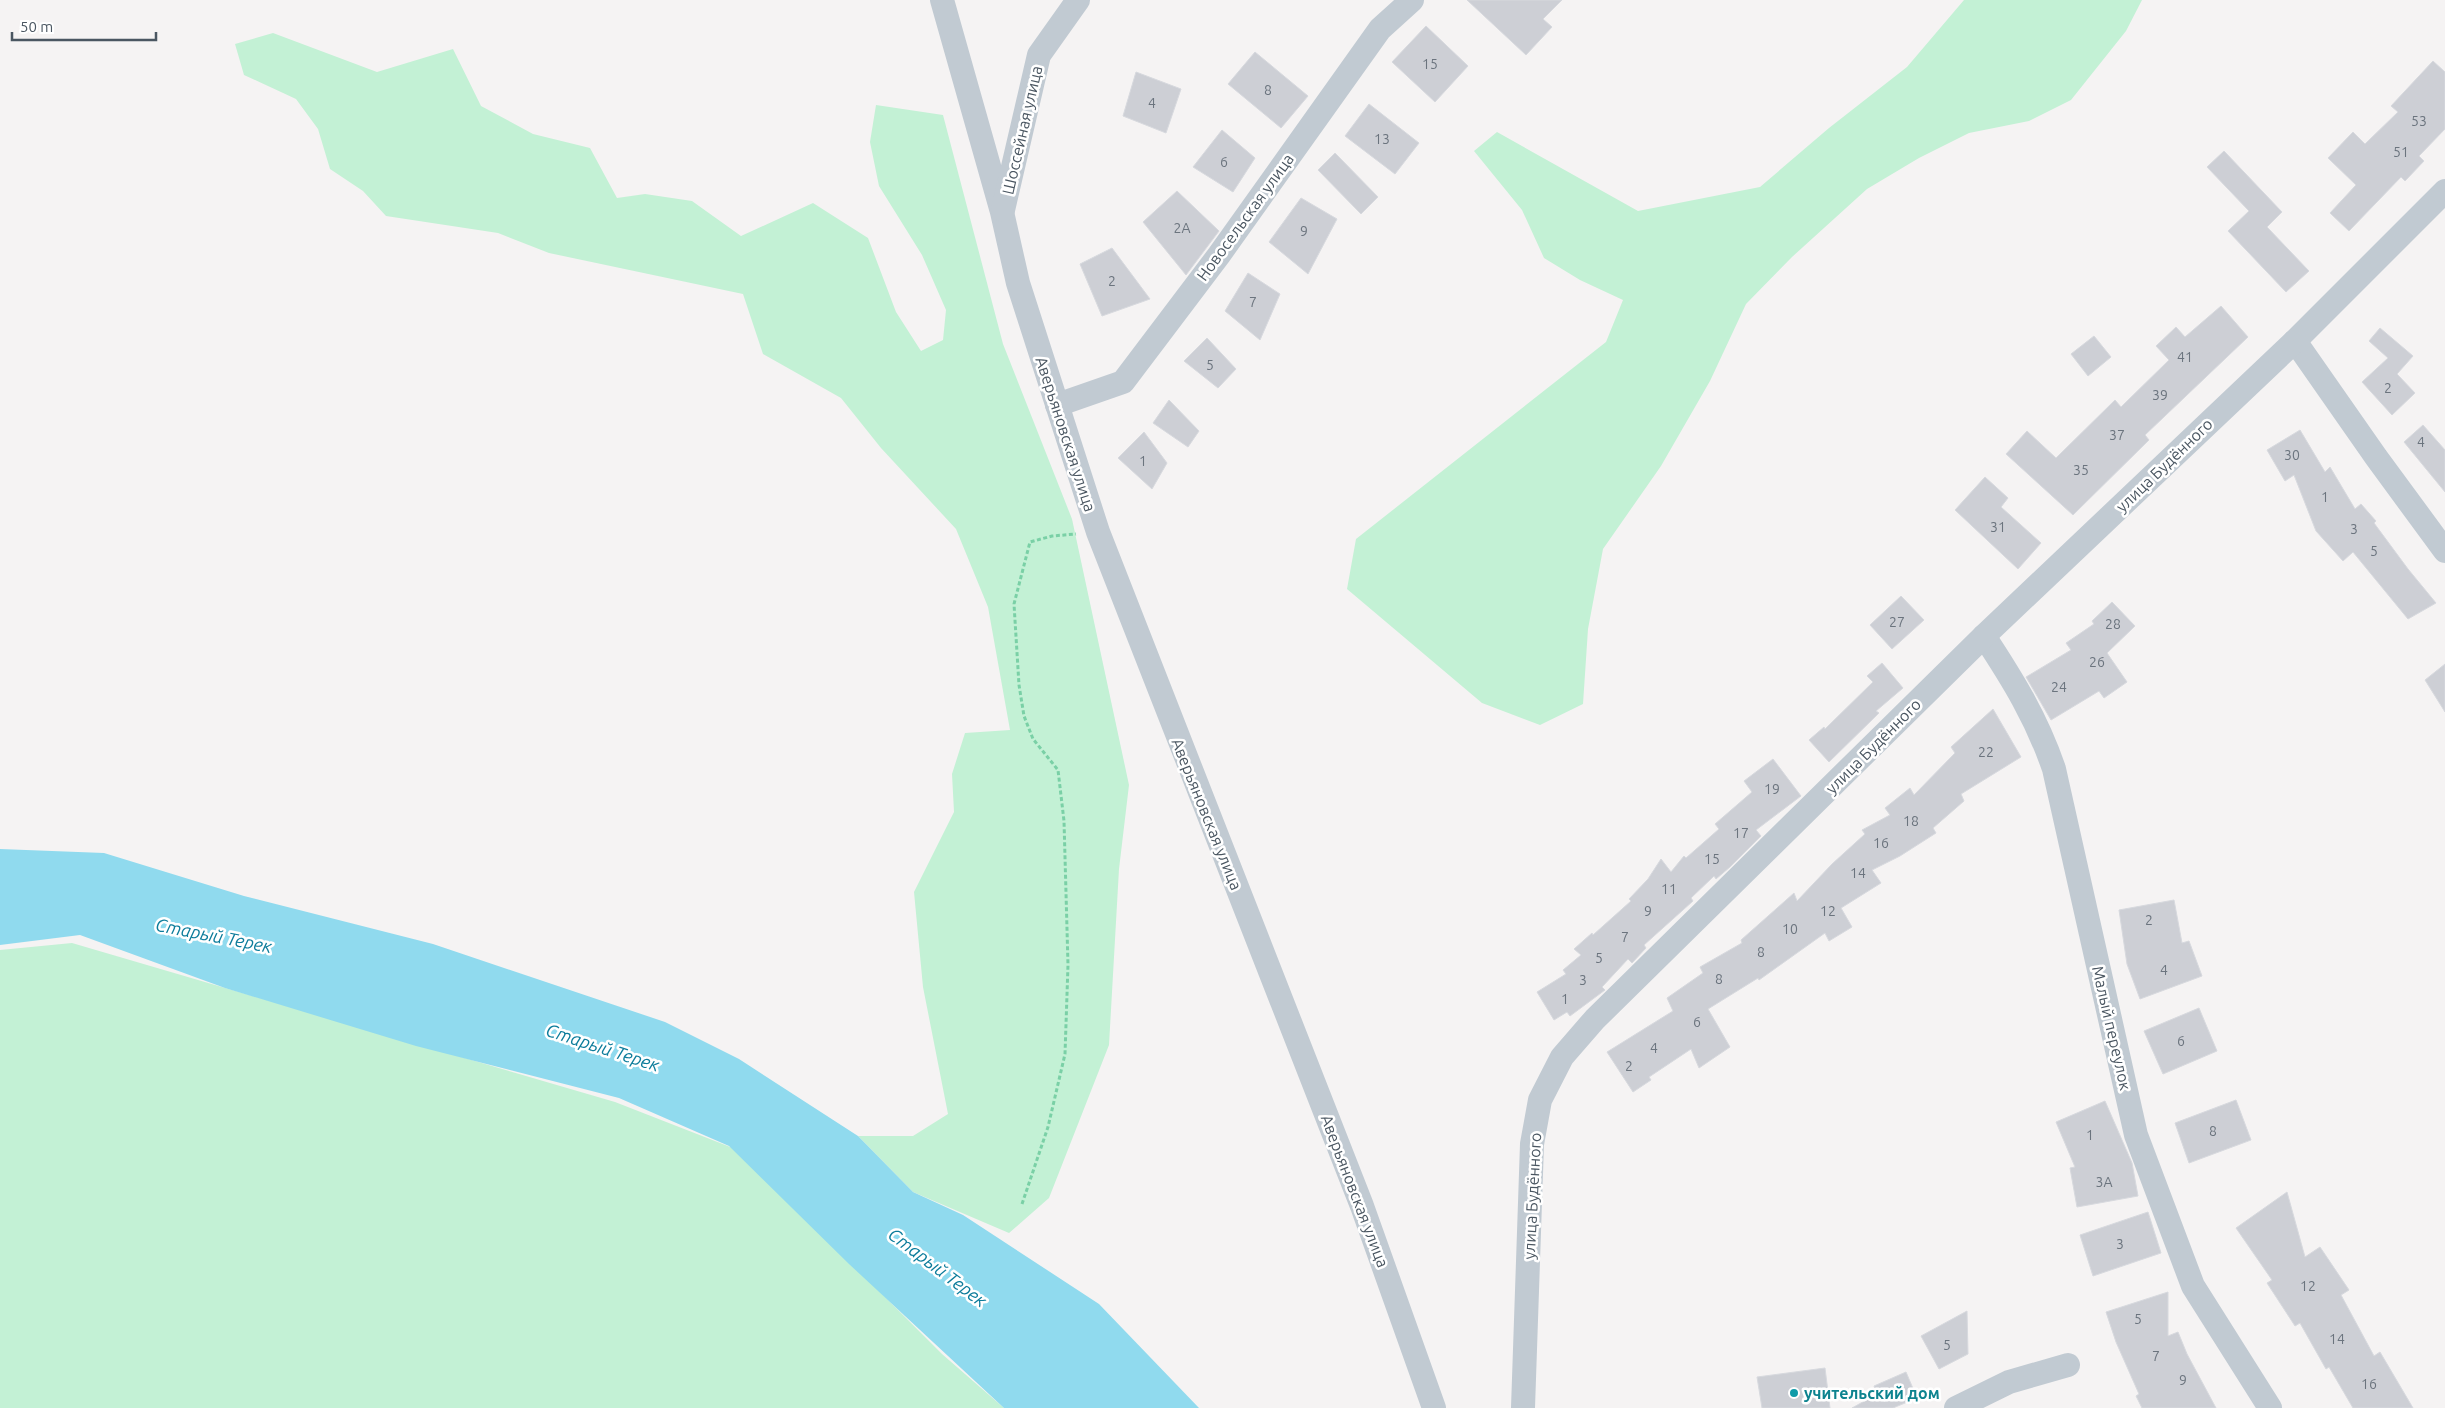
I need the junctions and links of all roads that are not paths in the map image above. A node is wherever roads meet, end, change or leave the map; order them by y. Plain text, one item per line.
1 (942, 0) edge
2 (1078, 0) edge
3 (1412, 0) edge
4 (2445, 191) edge
5 (1002, 212) junction
6 (2295, 341) junction
7 (1057, 405) junction
8 (2445, 551) edge
9 (1984, 636) junction
10 (2068, 1365) dead end
11 (1434, 1408) edge
12 (1523, 1408) edge
13 (1956, 1408) edge
14 (2270, 1408) edge

1 - 5 street, Аверьяновская улица
2 - 5 street, Шоссейная улица
3 - 7 street, Новосельская улица
4 - 6 street, улица Будённого
5 - 7 street, Аверьяновская улица
6 - 8 street
6 - 9 street, улица Будённого
7 - 11 street, Аверьяновская улица
9 - 12 street, улица Будённого
9 - 14 street, Малый переулок
10 - 13 street

